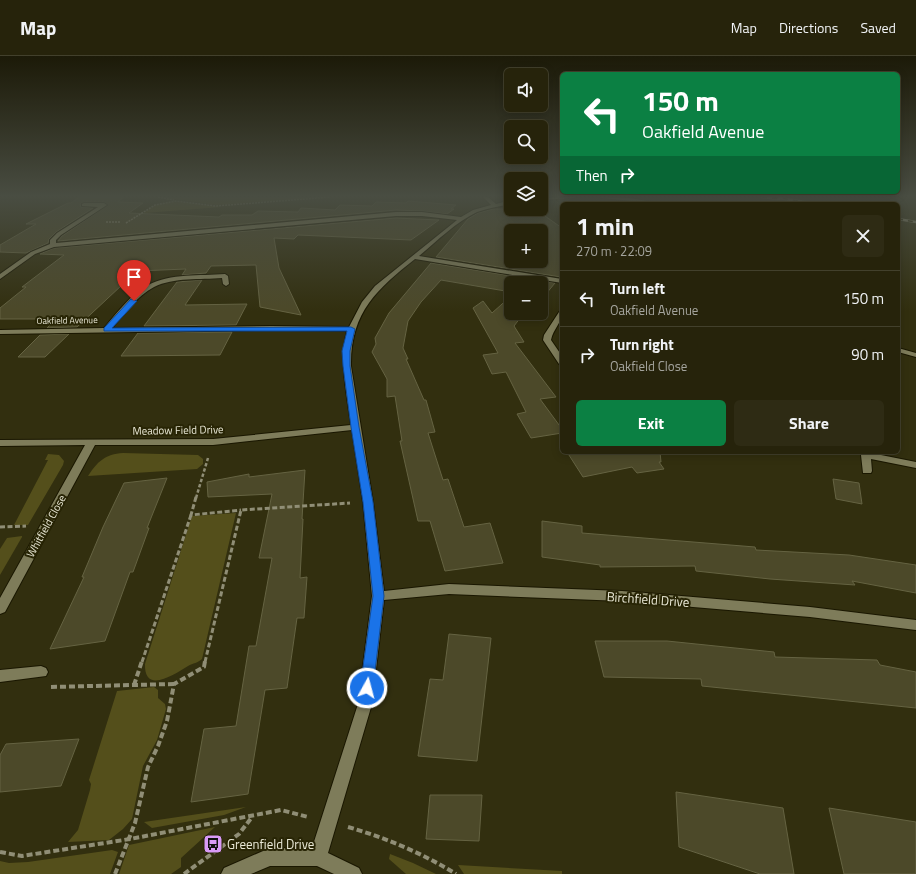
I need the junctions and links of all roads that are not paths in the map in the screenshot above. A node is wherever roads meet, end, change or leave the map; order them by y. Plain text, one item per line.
1 (58, 235) edge
2 (156, 235) edge
3 (442, 235) edge
4 (53, 245) junction
5 (414, 257) junction
6 (0, 277) edge
7 (560, 281) edge
8 (226, 284) dead end
9 (560, 317) edge
10 (351, 329) junction
11 (106, 330) junction
12 (0, 332) edge
13 (900, 351) edge
14 (916, 355) edge
15 (560, 359) edge
16 (355, 427) junction
17 (0, 443) edge
18 (91, 444) junction
19 (916, 465) edge
20 (867, 470) dead end
21 (378, 596) junction
22 (0, 609) edge
23 (916, 625) edge
24 (41, 672) road end
25 (0, 676) edge
26 (318, 857) junction
27 (230, 874) edge
28 (353, 874) edge

1 - 4 street
2 - 4 street
3 - 5 street
4 - 6 street
5 - 7 street
5 - 10 street
8 - 11 street
9 - 15 street
10 - 11 street, Oakfield Avenue
10 - 16 street
11 - 12 street, Oakfield Avenue
13 - 14 street
16 - 18 street, Meadow Field Drive
16 - 21 street
17 - 18 street, Meadow Field Drive
18 - 22 street, Whitfield Close
19 - 20 street
21 - 23 street, Birchfield Drive
21 - 26 street
24 - 25 street
26 - 27 street
26 - 28 street

